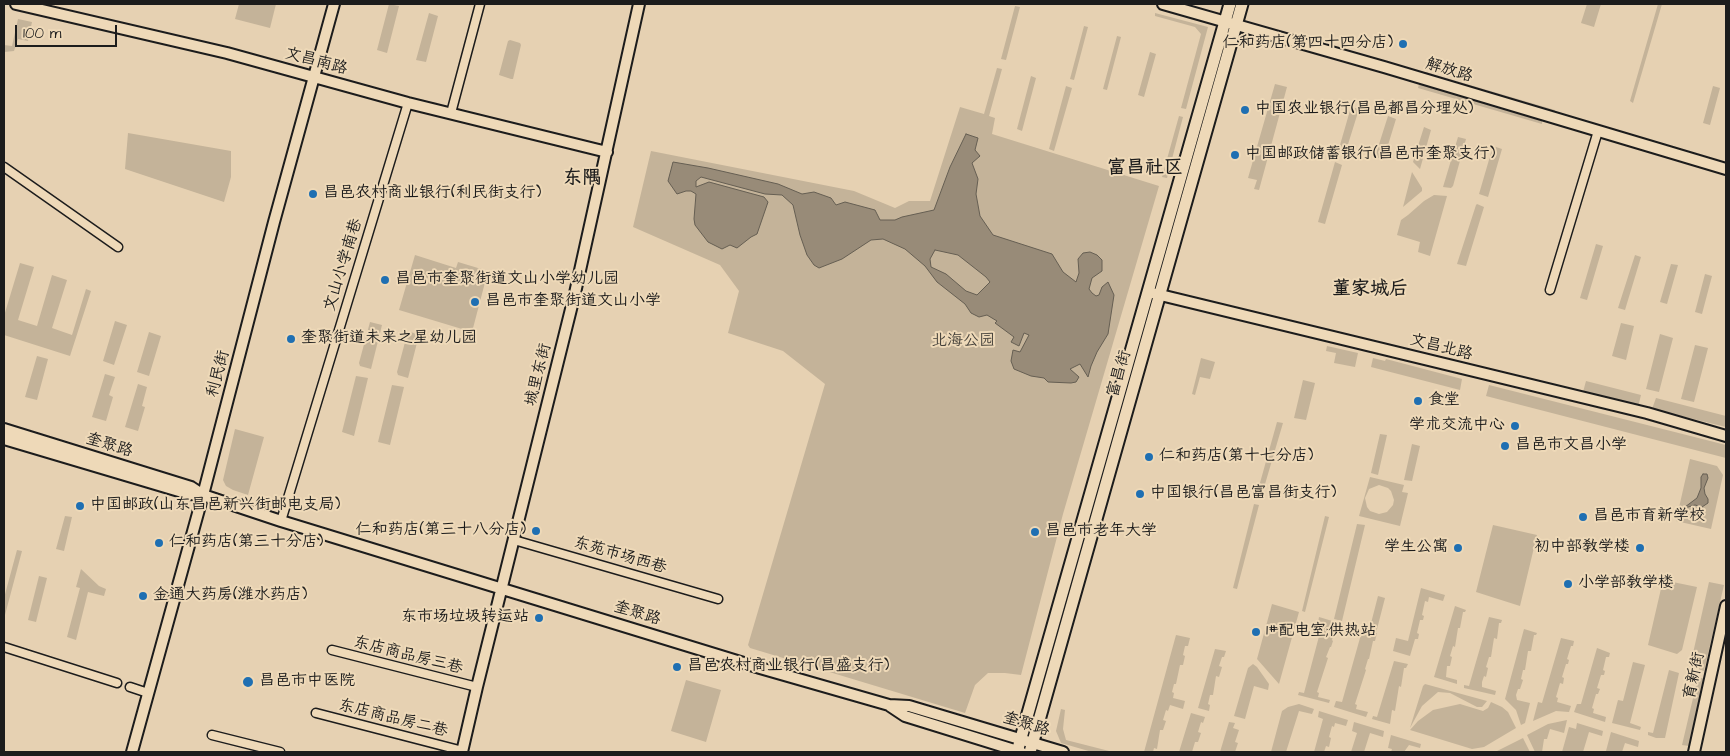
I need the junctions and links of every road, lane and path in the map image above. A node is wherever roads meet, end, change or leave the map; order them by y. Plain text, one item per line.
1 (16, 4) edge
2 (334, 4) edge
3 (480, 4) edge
4 (640, 4) edge
5 (1163, 4) edge
6 (1230, 4) edge
7 (1242, 4) edge
8 (1224, 22) junction
9 (1236, 26) junction
10 (314, 76) junction
11 (408, 103) junction
12 (451, 113) junction
13 (1598, 131) junction
14 (608, 152) junction
15 (4, 167) edge
16 (1726, 170) edge
17 (118, 247) dead end
18 (1550, 290) dead end
19 (1148, 292) junction
20 (1160, 295) junction
21 (4, 429) edge
22 (1726, 436) edge
23 (4, 439) edge
24 (204, 495) junction
25 (281, 521) junction
26 (514, 540) junction
27 (502, 588) junction
28 (718, 599) dead end
29 (1726, 606) edge
30 (4, 647) edge
31 (332, 650) dead end
32 (117, 683) dead end
33 (130, 687) dead end
34 (477, 687) junction
35 (148, 693) junction
36 (889, 705) junction
37 (316, 714) dead end
38 (212, 735) dead end
39 (1021, 738) junction
40 (1031, 748) edge
41 (132, 752) edge
42 (280, 752) edge
43 (463, 752) edge
44 (1019, 752) edge
45 (1064, 752) edge
46 (1694, 752) edge

1 - 10 street, 文昌南路
2 - 10 street, 利民街
3 - 12 street
4 - 14 street, 城里东街
5 - 8 street, 解放路
6 - 8 main road, 富昌街
7 - 9 main road, 富昌街
8 - 9 street, 解放路
8 - 19 main road, 富昌街
9 - 13 street, 解放路
9 - 20 main road, 富昌街
10 - 11 street, 文昌南路
10 - 24 street, 利民街
11 - 12 street, 文昌南路
11 - 25 street, 文山小学南巷
12 - 14 street, 文昌南路
13 - 16 street, 解放路
13 - 18 street
14 - 26 street, 城里东街
15 - 17 street
19 - 20 street, 文昌北路
19 - 39 main road, 富昌街
20 - 22 street, 文昌北路
20 - 40 main road, 富昌街
21 - 24 street, 奎聚路
23 - 24 street, 奎聚路
24 - 25 street, 奎聚路
24 - 35 street, 利民街
25 - 27 street, 奎聚路
26 - 27 street, 城里东街
26 - 28 street, 东苑市场西巷
27 - 34 street, 城里东街
27 - 36 street, 奎聚路
29 - 46 street, 育新街
30 - 32 street
31 - 34 street, 东店商品房三巷
33 - 35 street
34 - 43 street, 城里东街
35 - 41 street, 利民街
36 - 39 street, 奎聚路
36 - 44 street
37 - 43 street, 东店商品房二巷
38 - 42 street
39 - 40 street, 奎聚路
39 - 44 main road, 富昌街
40 - 45 street, 奎聚路

